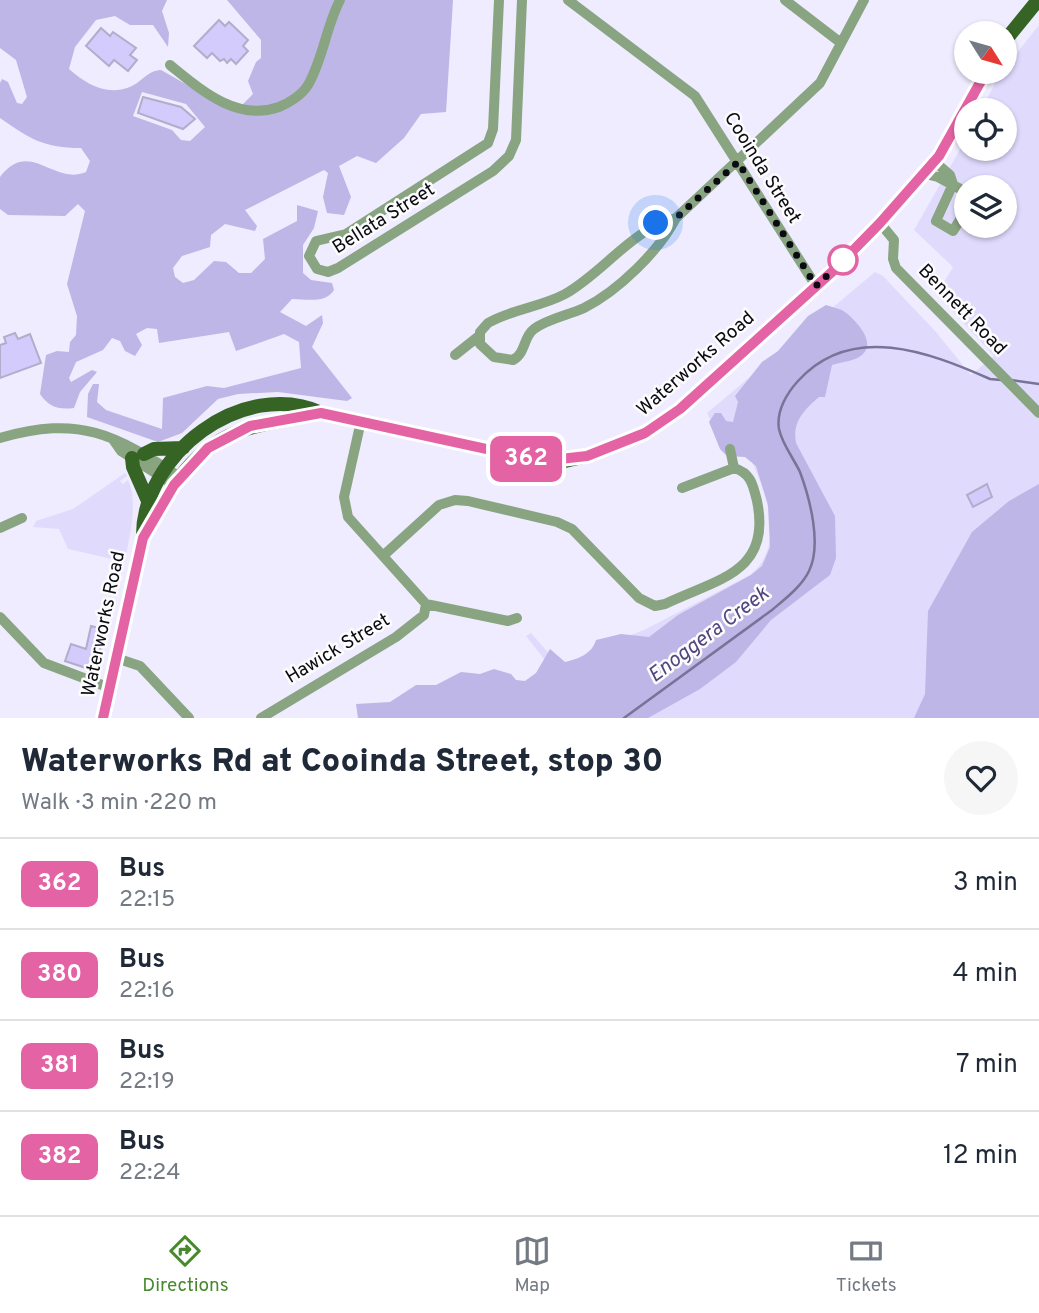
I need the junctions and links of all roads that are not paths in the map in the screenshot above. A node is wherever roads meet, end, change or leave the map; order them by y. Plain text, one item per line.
1 (340, 0) edge
2 (499, 0) edge
3 (522, 0) edge
4 (568, 0) edge
5 (785, 0) edge
6 (864, 0) edge
7 (1038, 0) edge
8 (1017, 26) edge
9 (841, 43) junction
10 (170, 65) dead end
11 (979, 84) edge
12 (738, 162) junction
13 (935, 162) junction
14 (925, 174) junction
15 (953, 184) junction
16 (676, 218) junction
17 (880, 223) junction
18 (954, 229) edge
19 (816, 286) junction
20 (479, 336) junction
21 (521, 354) junction
22 (455, 355) dead end
23 (524, 366) dead end
24 (321, 413) junction
25 (1039, 413) edge
26 (361, 421) junction
27 (0, 438) edge
28 (183, 448) junction
29 (730, 449) dead end
30 (138, 456) junction
31 (734, 468) junction
32 (163, 472) junction
33 (177, 481) junction
34 (682, 488) dead end
35 (148, 501) junction
36 (22, 518) dead end
37 (0, 528) edge
38 (143, 538) junction
39 (384, 555) junction
40 (426, 604) junction
41 (0, 617) edge
42 (517, 618) dead end
43 (116, 658) junction
44 (110, 688) junction
45 (103, 718) edge
46 (189, 718) edge
47 (261, 718) edge

1 - 10 street
2 - 3 street, Bellata Street
4 - 12 street, Cooinda Street
5 - 9 street
6 - 9 street
7 - 8 main road
9 - 12 street
11 - 13 main road, Waterworks Road
12 - 16 street
12 - 19 street, Cooinda Street
13 - 14 main road, Waterworks Road
13 - 15 street
14 - 15 street
14 - 17 main road, Waterworks Road
15 - 18 street
16 - 20 street
16 - 21 street
17 - 19 main road, Waterworks Road
17 - 25 street, Bennett Road
19 - 26 main road, Waterworks Road
20 - 21 street
20 - 22 street
21 - 23 street
24 - 26 main road, Waterworks Road
24 - 28 main road, Waterworks Road
24 - 33 main road, Waterworks Road
26 - 39 street
27 - 30 street
28 - 30 main road
28 - 32 main road, Waterworks Road
29 - 31 street
30 - 32 street
30 - 35 main road
31 - 34 street
31 - 39 street
32 - 33 street
32 - 35 main road, Waterworks Road
33 - 38 main road, Waterworks Road
35 - 38 main road, Waterworks Road
36 - 37 street
38 - 43 main road, Waterworks Road
39 - 40 street
40 - 42 street
40 - 47 street, Hawick Street
41 - 44 street
43 - 44 main road, Waterworks Road
43 - 46 street
44 - 45 main road, Waterworks Road

